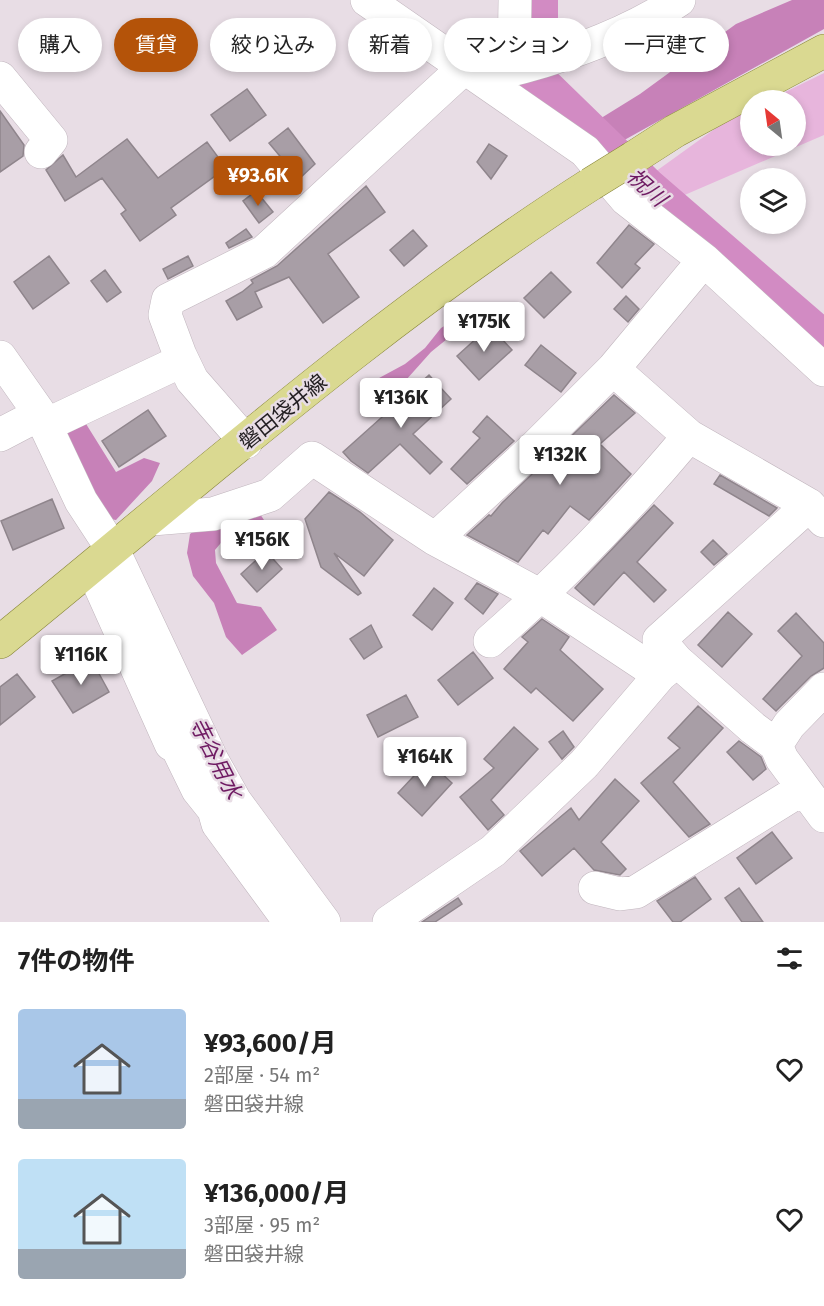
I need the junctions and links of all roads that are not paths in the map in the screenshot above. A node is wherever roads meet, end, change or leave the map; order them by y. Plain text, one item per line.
1 (367, 0) edge
2 (515, 0) edge
3 (679, 0) edge
4 (515, 18) edge
5 (591, 42) edge
6 (824, 51) edge
7 (444, 53) edge
8 (472, 72) joint
9 (0, 78) edge
10 (41, 152) dead end
11 (704, 260) junction
12 (180, 355) junction
13 (0, 357) edge
14 (613, 369) junction
15 (824, 370) edge
16 (43, 420) junction
17 (0, 435) edge
18 (689, 436) junction
19 (246, 442) junction
20 (816, 513) edge
21 (152, 519) junction
22 (435, 539) junction
23 (102, 559) junction
24 (541, 596) junction
25 (490, 641) dead end
26 (0, 642) edge
27 (669, 668) junction
28 (824, 689) edge
29 (776, 744) junction
30 (802, 789) junction
31 (824, 816) edge
32 (595, 888) dead end
33 (290, 922) edge
34 (324, 922) edge
35 (389, 922) edge

1 - 7 street
2 - 4 street
3 - 5 street
6 - 19 main road, 磐田袋井線, bridge
8 - 11 street
8 - 12 street
9 - 10 street
11 - 14 street
11 - 15 street
12 - 16 street
12 - 19 street
13 - 16 street
14 - 18 street
14 - 22 street
16 - 17 street
16 - 23 street
18 - 20 street
18 - 24 street
19 - 21 main road, 磐田袋井線
20 - 27 street
21 - 22 street
21 - 23 main road, 磐田袋井線
22 - 24 street
23 - 26 main road, 磐田袋井線
23 - 33 street
23 - 34 street
24 - 25 street
24 - 27 street
27 - 29 street
27 - 35 street
28 - 29 street
29 - 30 street
30 - 31 street
30 - 32 street

